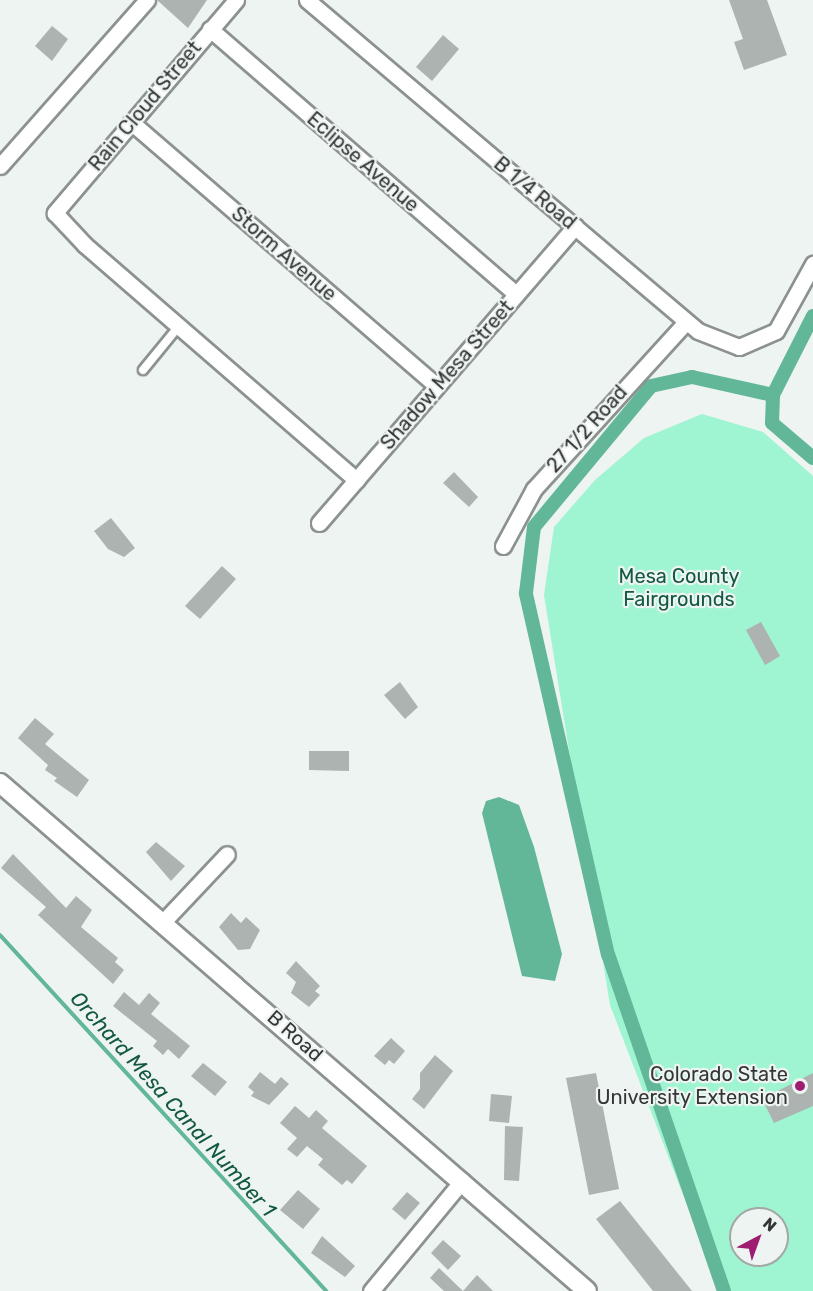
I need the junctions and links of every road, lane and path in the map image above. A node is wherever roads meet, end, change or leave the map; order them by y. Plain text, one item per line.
1 (147, 0) edge
2 (236, 0) edge
3 (307, 0) edge
4 (210, 29) junction
5 (131, 122) junction
6 (0, 166) edge
7 (575, 226) junction
8 (813, 264) edge
9 (516, 294) junction
10 (686, 322) junction
11 (179, 326) junction
12 (143, 370) dead end
13 (437, 386) junction
14 (356, 480) junction
15 (319, 523) dead end
16 (503, 546) dead end
17 (0, 783) edge
18 (227, 854) dead end
19 (164, 922) junction
20 (462, 1181) junction
21 (371, 1291) edge
22 (587, 1291) edge

1 - 6 street
2 - 4 street, Rain Cloud Street
3 - 7 street, B 1/4 Road
4 - 5 street, Rain Cloud Street
4 - 9 street, Eclipse Avenue
5 - 11 street, Rain Cloud Street
5 - 13 street, Storm Avenue
7 - 9 street, Shadow Mesa Street
7 - 10 street, B 1/4 Road
8 - 10 street, B 1/4 Road
9 - 13 street, Shadow Mesa Street
10 - 16 street, 27 1/2 Road
11 - 12 lane
11 - 14 street
13 - 14 street, Shadow Mesa Street
14 - 15 street, Shadow Mesa Street
17 - 19 street, B Road
18 - 19 street
19 - 20 street, B Road
20 - 21 street
20 - 22 street, B Road

